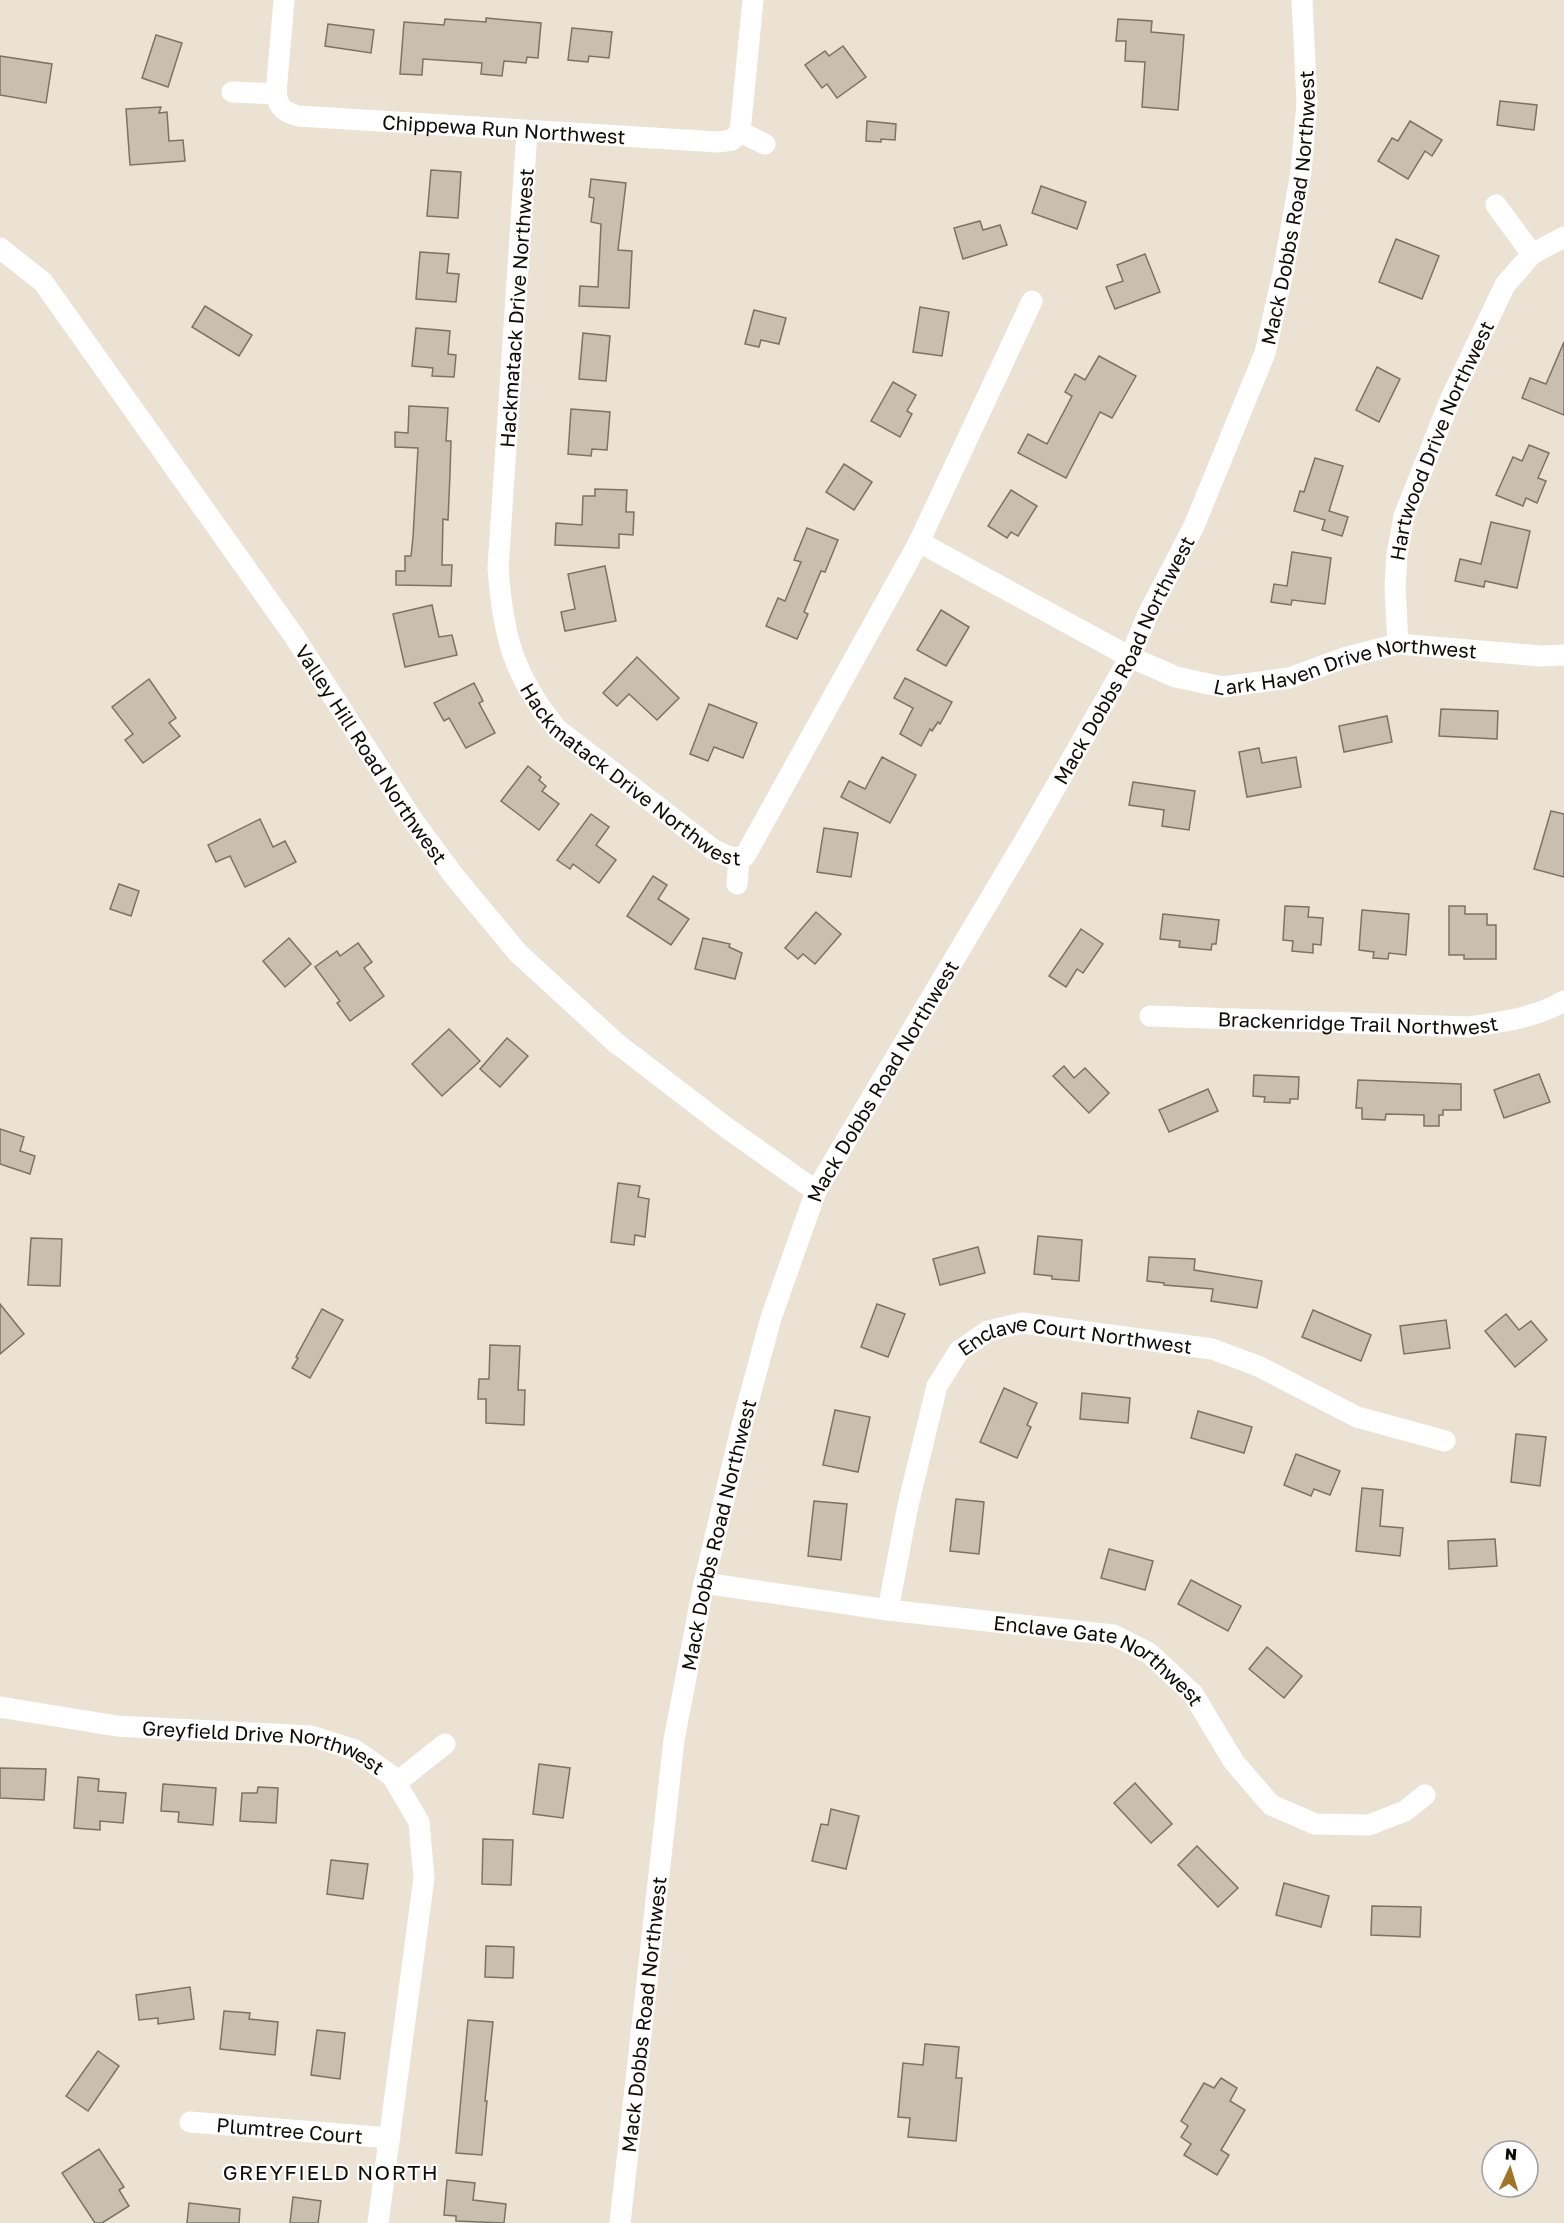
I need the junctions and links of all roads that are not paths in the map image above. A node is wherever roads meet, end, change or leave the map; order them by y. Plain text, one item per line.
1 (284, 0) edge
2 (753, 0) edge
3 (1302, 0) edge
4 (232, 92) dead end
5 (276, 94) junction
6 (527, 131) junction
7 (741, 132) junction
8 (765, 144) dead end
9 (1496, 206) dead end
10 (1564, 237) edge
11 (0, 248) edge
12 (1532, 254) junction
13 (1032, 301) dead end
14 (919, 542) junction
15 (1398, 644) junction
16 (1564, 655) edge
17 (1130, 657) junction
18 (739, 858) junction
19 (737, 884) dead end
20 (1564, 1001) edge
21 (1150, 1016) dead end
22 (816, 1191) junction
23 (1445, 1441) dead end
24 (704, 1583) junction
25 (888, 1610) junction
26 (0, 1707) edge
27 (445, 1744) dead end
28 (396, 1783) junction
29 (1425, 1795) dead end
30 (190, 2122) dead end
31 (390, 2138) junction
32 (378, 2223) edge
33 (620, 2223) edge

1 - 5 street
2 - 7 street
3 - 17 street, Mack Dobbs Road Northwest
4 - 5 street
5 - 6 street, Chippewa Run Northwest
6 - 7 street, Chippewa Run Northwest
6 - 18 street, Hackmatack Drive Northwest
7 - 8 street
9 - 12 street
10 - 12 street, Hartwood Drive Northwest
11 - 22 street, Valley Hill Road Northwest
12 - 15 street, Hartwood Drive Northwest
13 - 14 street, Hackmatack Drive Northwest
14 - 17 street, Lark Haven Drive Northwest
14 - 18 street, Hackmatack Drive Northwest
15 - 16 street, Lark Haven Drive Northwest
15 - 17 street, Lark Haven Drive Northwest
17 - 22 street, Mack Dobbs Road Northwest
18 - 19 street
20 - 21 street, Brackenridge Trail Northwest
22 - 24 street, Mack Dobbs Road Northwest
23 - 25 street, Enclave Court Northwest
24 - 25 street, Enclave Gate Northwest
24 - 33 street, Mack Dobbs Road Northwest
25 - 29 street, Enclave Gate Northwest
26 - 28 street, Greyfield Drive Northwest
27 - 28 street
28 - 31 street, Greyfield Drive Northwest
30 - 31 street, Plumtree Court
31 - 32 street, Greyfield Drive Northwest

